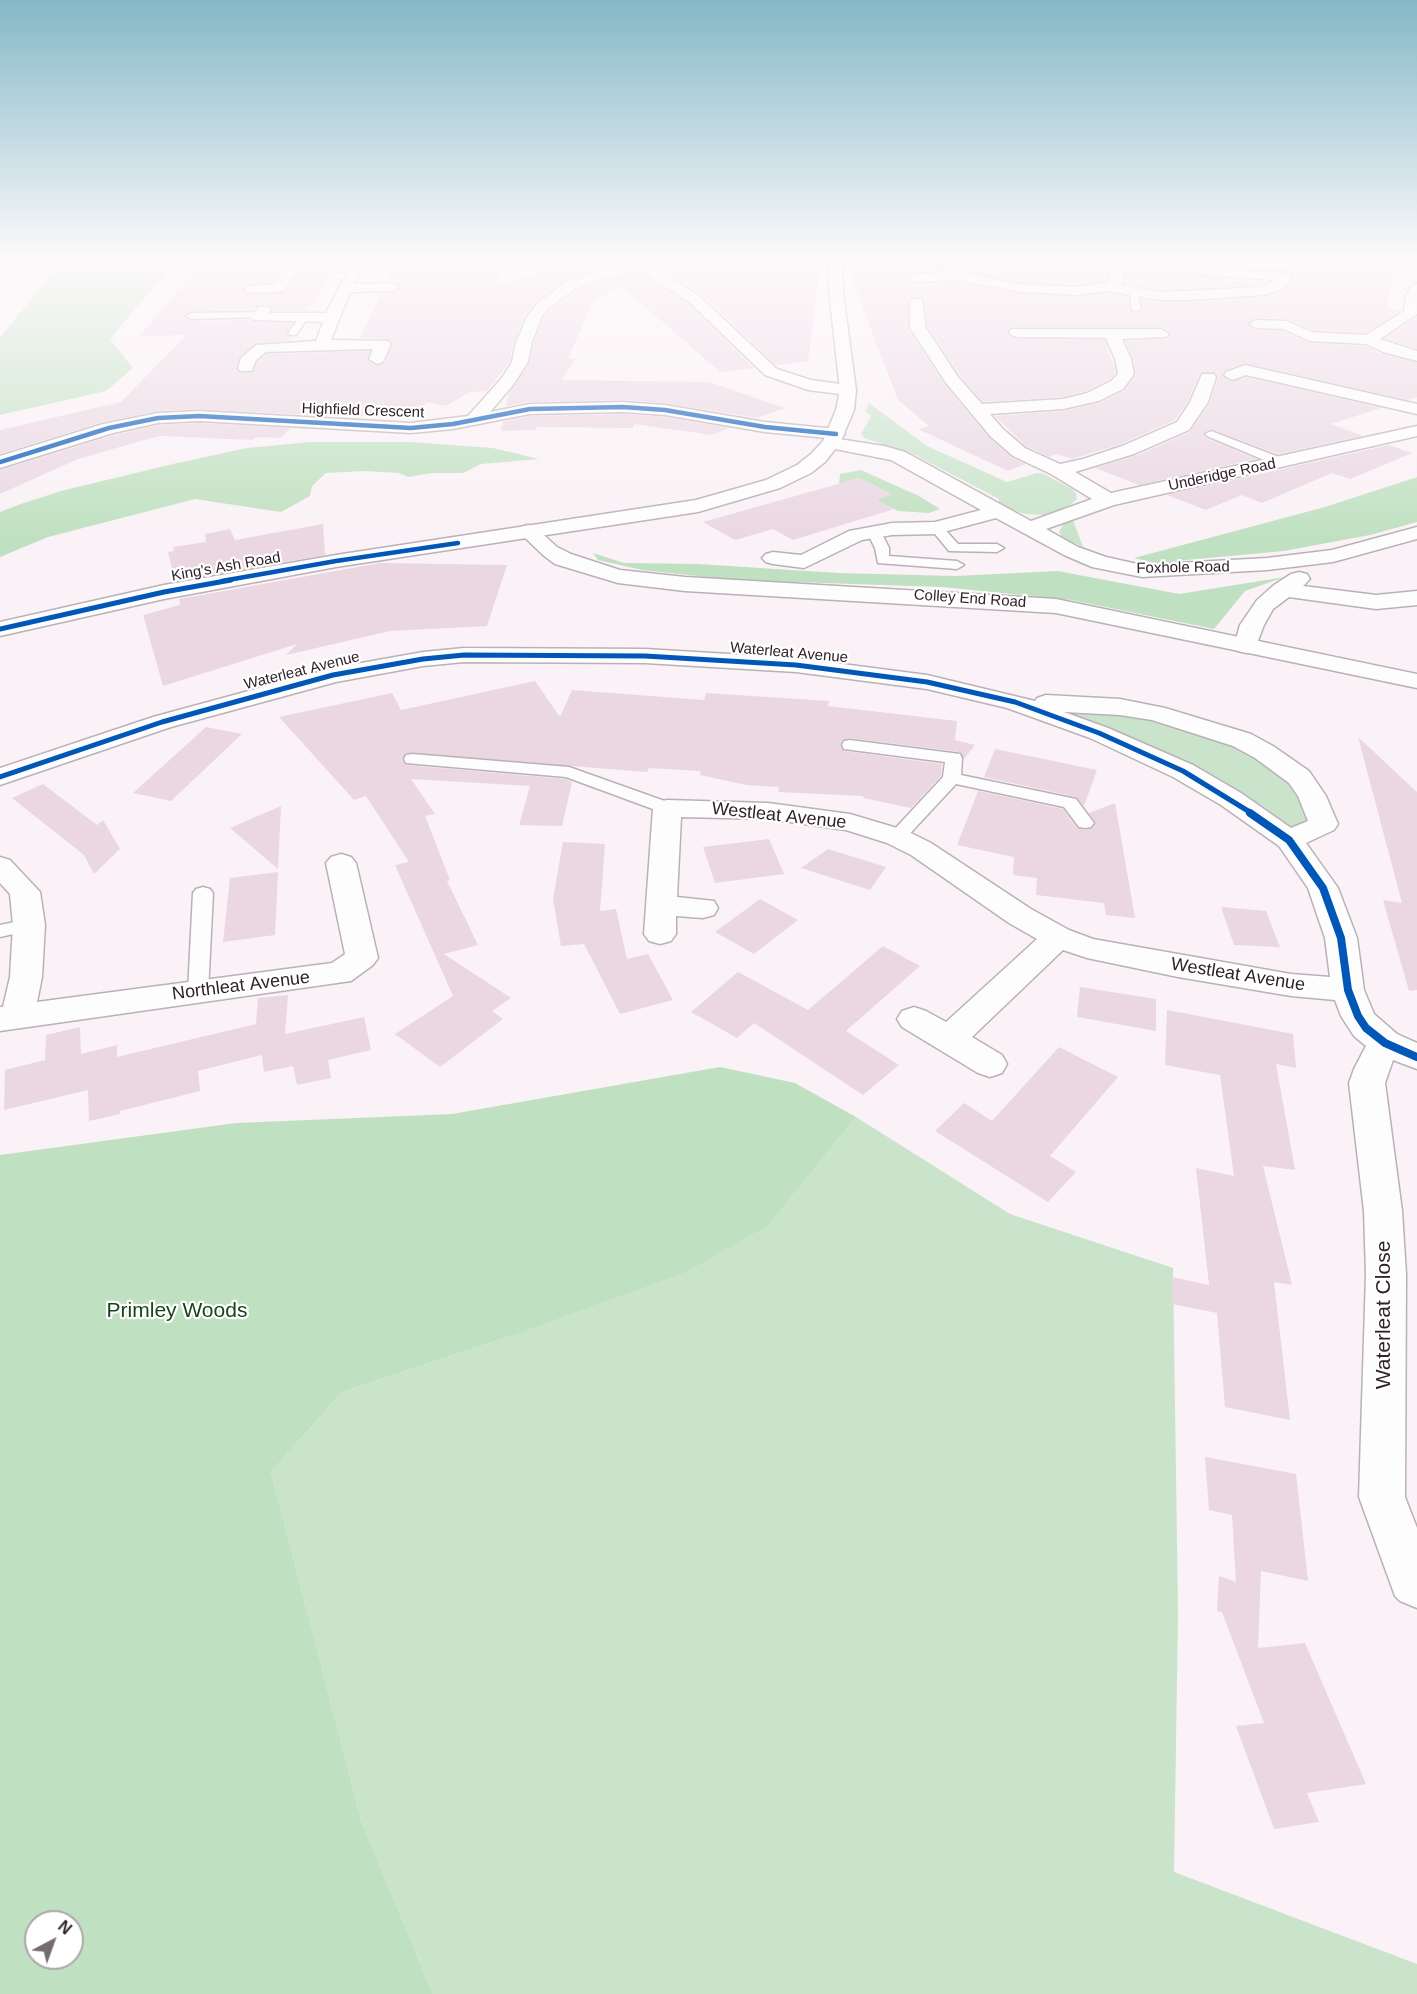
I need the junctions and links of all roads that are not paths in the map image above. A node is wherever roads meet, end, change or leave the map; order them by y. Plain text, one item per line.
1 (257, 352) edge
2 (380, 352) edge
3 (522, 352) edge
4 (750, 352) edge
5 (843, 352) edge
6 (934, 352) edge
7 (1120, 352) edge
8 (1401, 352) edge
9 (1417, 356) edge
10 (377, 359) dead end
11 (1241, 366) dead end
12 (246, 368) dead end
13 (1208, 377) dead end
14 (848, 390) junction
15 (1365, 396) junction
16 (1345, 406) dead end
17 (1417, 409) edge
18 (976, 410) junction
19 (475, 418) junction
20 (1417, 431) edge
21 (1211, 434) dead end
22 (833, 439) junction
23 (0, 462) edge
24 (1280, 462) junction
25 (1058, 470) junction
26 (1108, 500) junction
27 (998, 511) junction
28 (936, 528) junction
29 (1030, 528) junction
30 (528, 531) junction
31 (874, 532) junction
32 (1417, 533) edge
33 (997, 548) dead end
34 (1333, 556) junction
35 (772, 558) dead end
36 (957, 565) dead end
37 (1282, 590) junction
38 (1417, 598) edge
39 (0, 628) edge
40 (1246, 646) junction
41 (1417, 681) edge
42 (1015, 702) junction
43 (850, 745) dead end
44 (412, 759) dead end
45 (0, 777) edge
46 (952, 778) junction
47 (667, 808) junction
48 (1085, 824) dead end
49 (897, 837) junction
50 (1289, 840) junction
51 (341, 862) dead end
52 (0, 866) edge
53 (203, 893) dead end
54 (703, 908) dead end
55 (14, 928) edge
56 (1058, 937) junction
57 (1348, 990) junction
58 (198, 992) junction
59 (9, 1017) edge
60 (914, 1019) dead end
61 (949, 1039) junction
62 (1401, 1050) edge
63 (990, 1064) dead end
64 (1417, 1584) edge

1 - 12 main road
2 - 10 main road
3 - 19 main road
4 - 14 main road
5 - 14 main road, King's Ash Road
6 - 18 main road
7 - 18 main road
8 - 9 main road
11 - 15 main road
13 - 25 main road
14 - 22 main road, King's Ash Road
15 - 16 main road
15 - 17 main road
18 - 25 main road
19 - 22 main road, Highfield Crescent
19 - 23 main road, Highfield Crescent
20 - 24 main road, Underidge Road
21 - 24 lane
22 - 27 main road, Foxhole Road
22 - 30 main road, King's Ash Road
24 - 26 main road, Underidge Road
25 - 26 main road
26 - 29 main road, Underidge Road
27 - 28 main road
27 - 29 main road, Foxhole Road
28 - 31 main road
28 - 33 lane
29 - 34 main road, Foxhole Road
30 - 39 main road, King's Ash Road
30 - 40 main road, Colley End Road
31 - 35 main road
31 - 36 lane
32 - 34 main road, Foxhole Road
34 - 37 main road
37 - 38 main road
37 - 40 main road
40 - 41 main road, Colley End Road
42 - 45 main road, Waterleat Avenue
42 - 50 main road, Waterleat Avenue
42 - 50 main road, Waterleat Avenue
43 - 46 lane
44 - 47 lane
46 - 48 lane
46 - 49 lane
47 - 49 main road, Westleat Avenue
47 - 54 main road
49 - 56 main road, Westleat Avenue
50 - 57 main road, Waterleat Avenue
51 - 58 main road, Northleat Avenue
52 - 55 main road, Northleat Avenue
53 - 58 lane
55 - 59 main road, Northleat Avenue
56 - 57 main road, Westleat Avenue
56 - 61 main road
57 - 62 main road, Waterleat Avenue
58 - 59 main road, Northleat Avenue
60 - 61 main road
61 - 63 main road
62 - 64 main road, Waterleat Close

